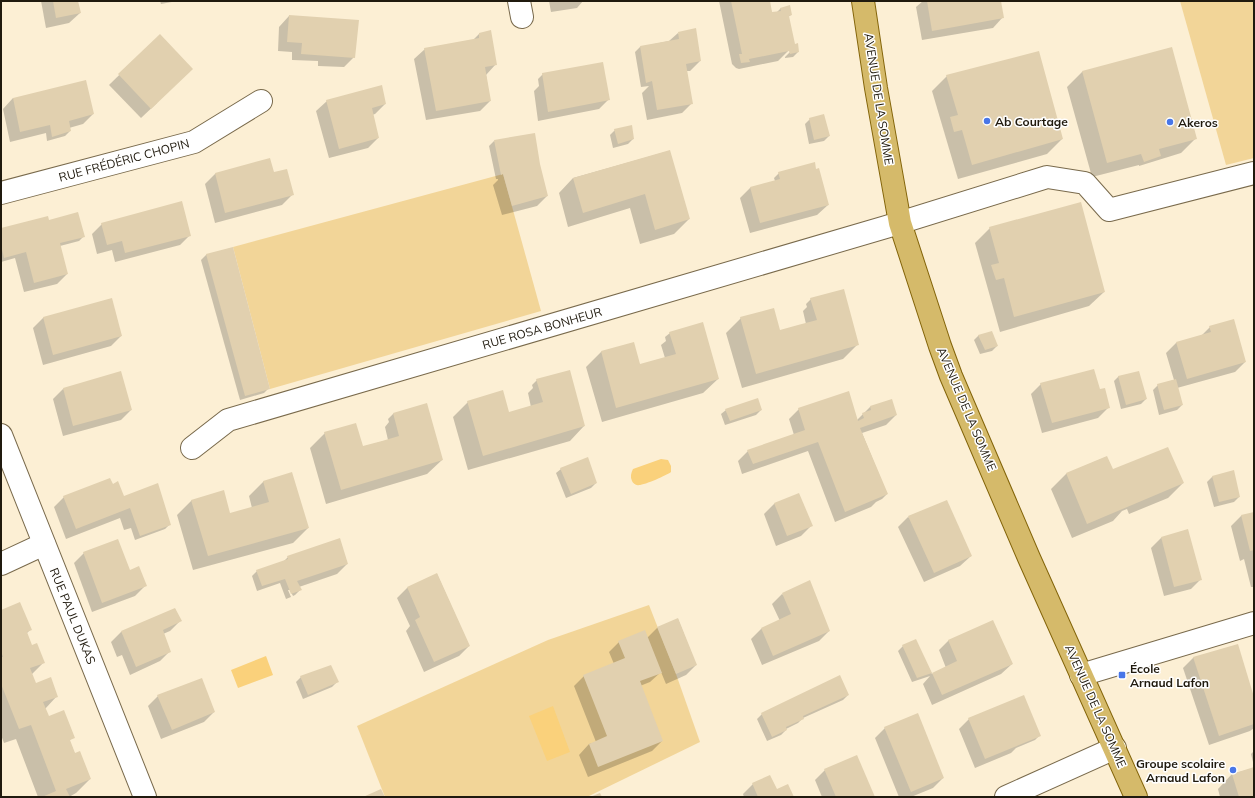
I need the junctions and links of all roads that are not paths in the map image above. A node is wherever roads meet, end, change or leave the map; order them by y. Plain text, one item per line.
1 (863, 1) edge
2 (261, 101) dead end
3 (1254, 173) edge
4 (1, 193) edge
5 (900, 223) junction
6 (1, 435) edge
7 (192, 448) dead end
8 (44, 544) junction
9 (1, 564) edge
10 (1254, 624) edge
11 (1081, 675) junction
12 (1115, 748) junction
13 (1016, 795) edge
14 (145, 797) edge
15 (1136, 797) edge

1 - 5 main road, AVENUE DE LA SOMME
2 - 4 street, RUE FRÉDÉRIC CHOPIN
3 - 5 street, RUE ROSA BONHEUR
5 - 7 street, RUE ROSA BONHEUR
5 - 11 main road, AVENUE DE LA SOMME
6 - 8 street, RUE PAUL DUKAS
8 - 9 street
8 - 14 street, RUE PAUL DUKAS
10 - 11 street
11 - 12 main road, AVENUE DE LA SOMME
12 - 13 street
12 - 15 main road, AVENUE DE LA SOMME

